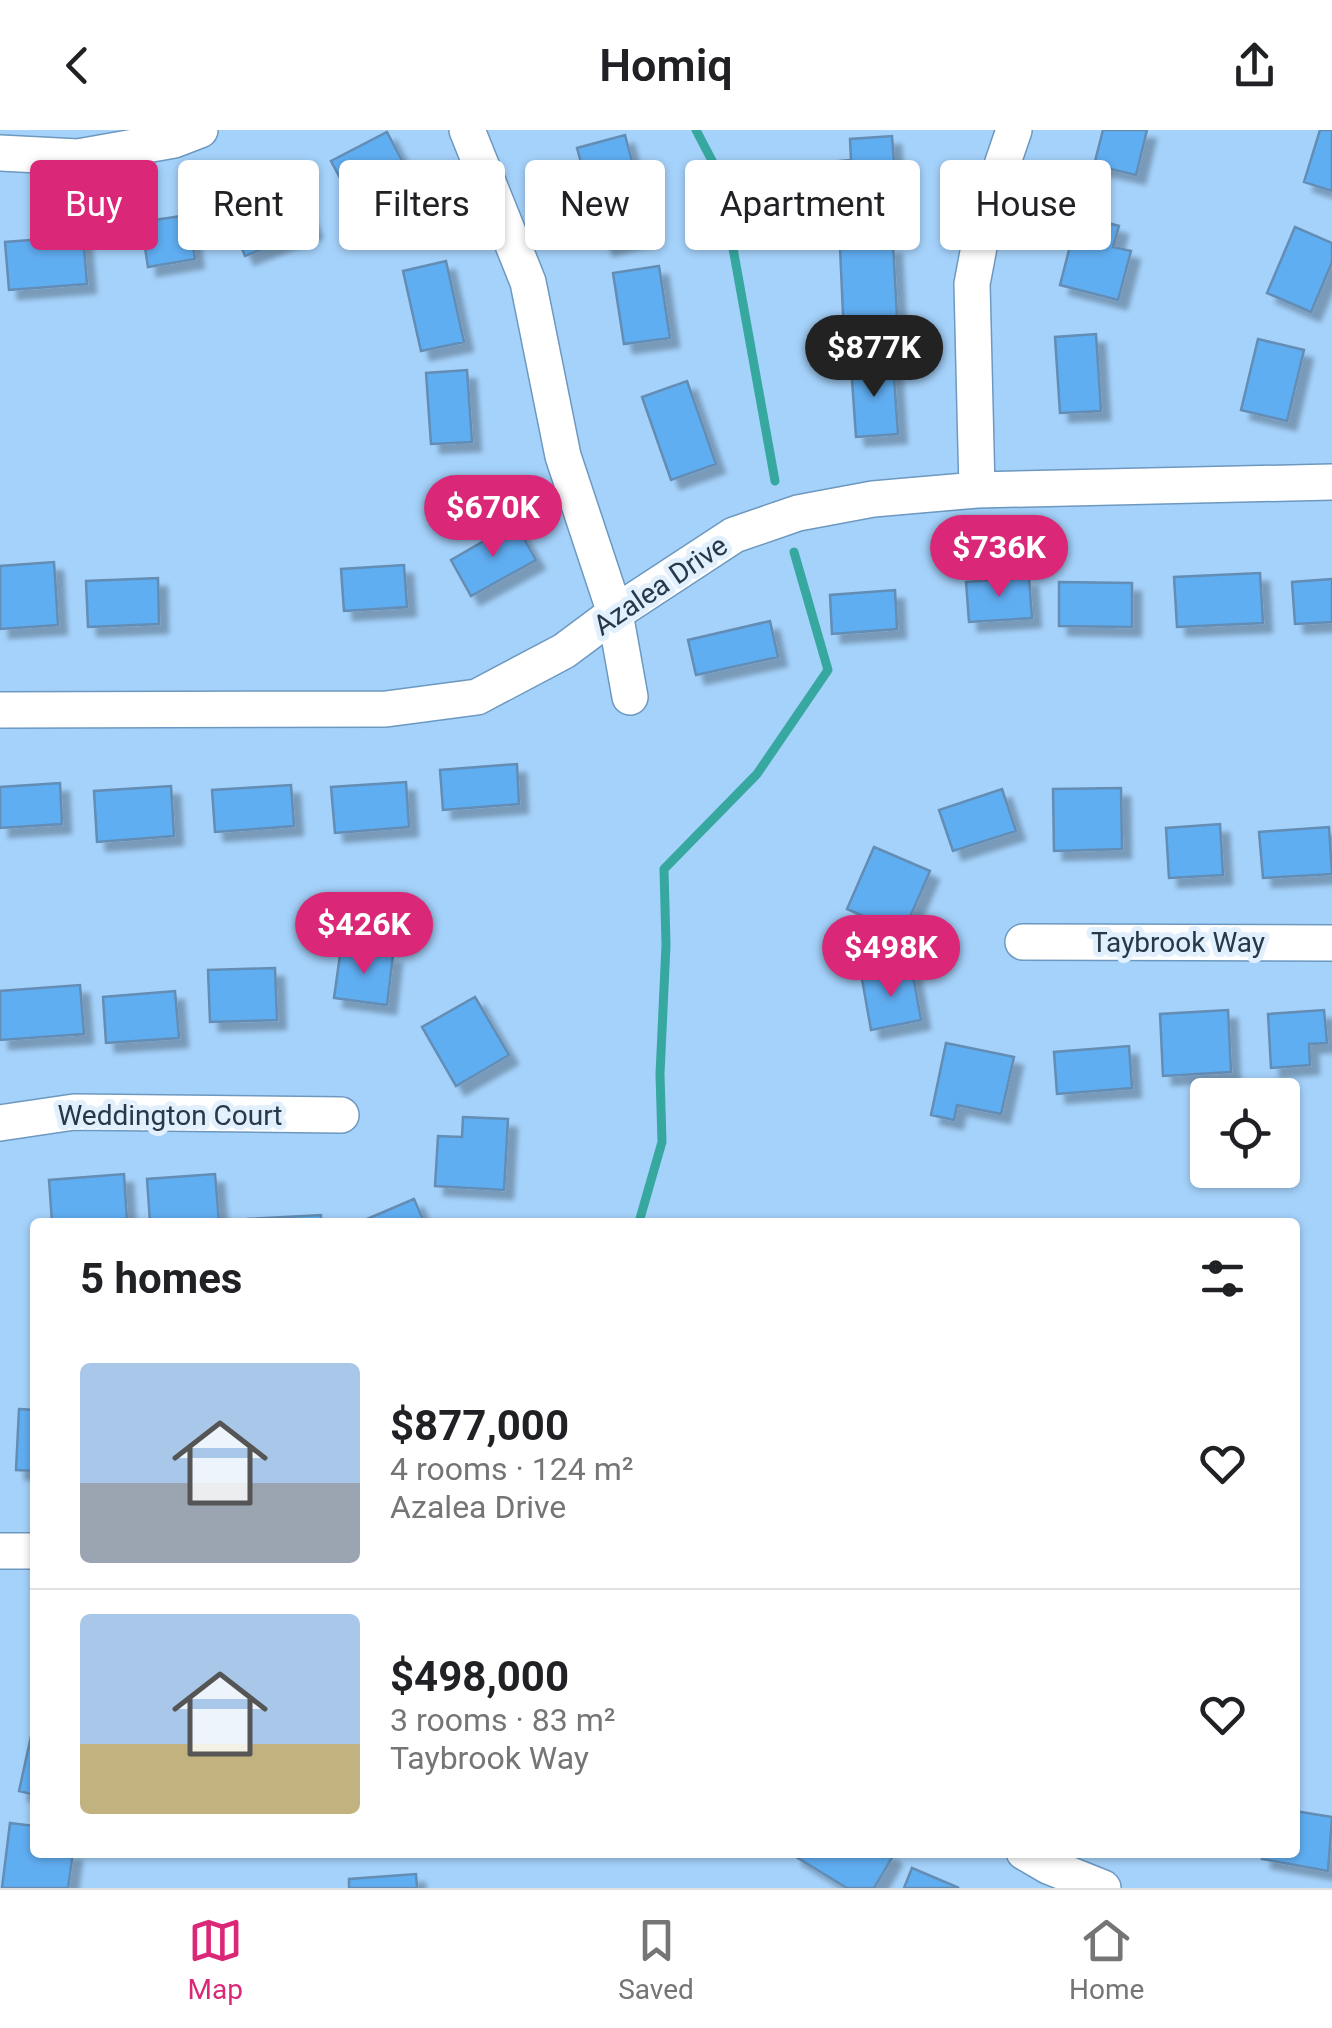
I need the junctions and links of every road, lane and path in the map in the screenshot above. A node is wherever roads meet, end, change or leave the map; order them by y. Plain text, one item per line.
1 (200, 130) edge
2 (467, 130) edge
3 (1014, 130) edge
4 (0, 153) edge
5 (1332, 482) edge
6 (977, 490) junction
7 (615, 613) junction
8 (630, 697) dead end
9 (0, 710) edge
10 (1023, 942) dead end
11 (1332, 943) edge
12 (341, 1115) dead end
13 (0, 1123) edge
14 (30, 1551) edge
15 (0, 1552) edge
16 (1034, 1858) edge
17 (1103, 1888) edge

1 - 4 street
2 - 7 street
3 - 6 street
5 - 6 street, Azalea Drive
6 - 7 street, Azalea Drive
7 - 8 street
7 - 9 street, Azalea Drive
10 - 11 street, Taybrook Way
12 - 13 street, Weddington Court
14 - 15 street
16 - 17 street

